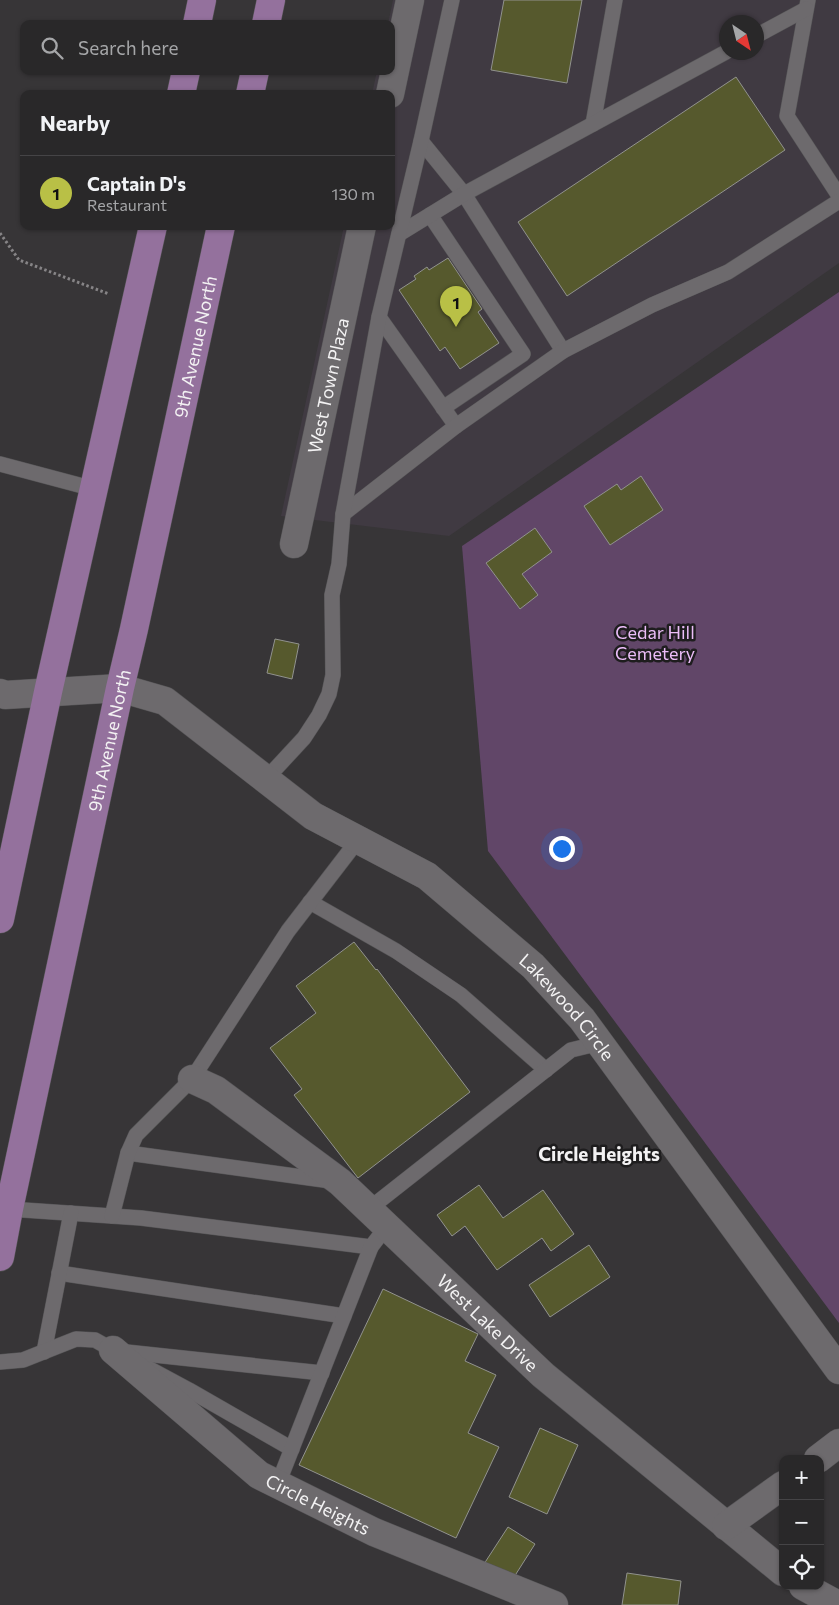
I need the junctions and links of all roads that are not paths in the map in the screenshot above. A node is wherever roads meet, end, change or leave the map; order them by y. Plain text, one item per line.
1 (202, 0) edge
2 (271, 0) edge
3 (410, 0) edge
4 (452, 0) edge
5 (614, 0) edge
6 (807, 4) edge
7 (198, 20) edge
8 (267, 20) edge
9 (764, 31) edge
10 (395, 52) edge
11 (719, 56) edge
12 (185, 75) edge
13 (254, 75) edge
14 (183, 90) edge
15 (251, 90) edge
16 (593, 124) junction
17 (421, 141) junction
18 (464, 194) junction
19 (839, 196) edge
20 (839, 201) edge
21 (430, 215) junction
22 (152, 230) edge
23 (220, 230) edge
24 (361, 230) edge
25 (399, 234) junction
26 (379, 317) junction
27 (563, 351) junction
28 (443, 408) junction
29 (456, 426) junction
30 (0, 464) edge
31 (94, 489) junction
32 (343, 514) junction
33 (294, 544) dead end
34 (120, 688) junction
35 (48, 692) junction
36 (0, 693) edge
37 (266, 779) junction
38 (358, 840) junction
39 (310, 902) junction
40 (0, 919) edge
41 (600, 1043) junction
42 (546, 1070) junction
43 (192, 1079) junction
44 (128, 1153) junction
45 (340, 1182) junction
46 (9, 1209) junction
47 (71, 1213) junction
48 (112, 1216) junction
49 (376, 1228) junction
50 (0, 1258) edge
51 (59, 1273) junction
52 (344, 1316) junction
53 (113, 1350) junction
54 (44, 1352) junction
55 (0, 1362) edge
56 (839, 1370) edge
57 (322, 1373) junction
58 (839, 1444) edge
59 (292, 1450) junction
60 (824, 1455) edge
61 (278, 1484) junction
62 (779, 1488) edge
63 (726, 1526) junction
64 (779, 1569) edge
65 (810, 1590) edge
66 (554, 1605) edge
67 (838, 1605) edge

1 - 7 main road
2 - 8 main road
3 - 10 street
4 - 17 lane
5 - 16 lane
6 - 9 lane
6 - 19 lane
11 - 16 lane
12 - 14 main road
13 - 15 main road
16 - 18 lane
17 - 18 lane
17 - 25 lane
18 - 21 lane
18 - 27 lane
20 - 27 lane
21 - 25 lane
21 - 28 lane
22 - 31 main road
23 - 34 main road, 9th Avenue North
24 - 33 street, West Town Plaza
25 - 26 lane
26 - 28 lane
26 - 32 lane
27 - 29 lane
28 - 29 lane
29 - 32 lane
30 - 31 lane
31 - 35 main road
32 - 37 lane
34 - 35 street
34 - 37 street, Lakewood Circle
34 - 46 main road, 9th Avenue North
35 - 36 street
35 - 40 main road
37 - 38 street, Lakewood Circle
38 - 39 lane
38 - 41 street, Lakewood Circle
39 - 42 lane
39 - 43 lane
41 - 42 lane
41 - 56 street, Lakewood Circle
42 - 49 lane
43 - 44 lane
43 - 45 street, West Lake Drive
44 - 45 lane
44 - 48 lane
45 - 49 street, West Lake Drive
46 - 47 lane
46 - 50 main road, 9th Avenue North
47 - 48 lane
47 - 51 lane
48 - 49 lane
49 - 52 lane
49 - 63 street, West Lake Drive
51 - 52 lane
51 - 54 lane
52 - 57 lane
53 - 54 lane
53 - 57 lane
53 - 59 lane
53 - 61 street, Circle Heights
54 - 55 lane
57 - 59 lane
58 - 60 street
59 - 61 lane
61 - 66 street, Circle Heights
62 - 63 street
63 - 64 street, West Lake Drive
65 - 67 street

